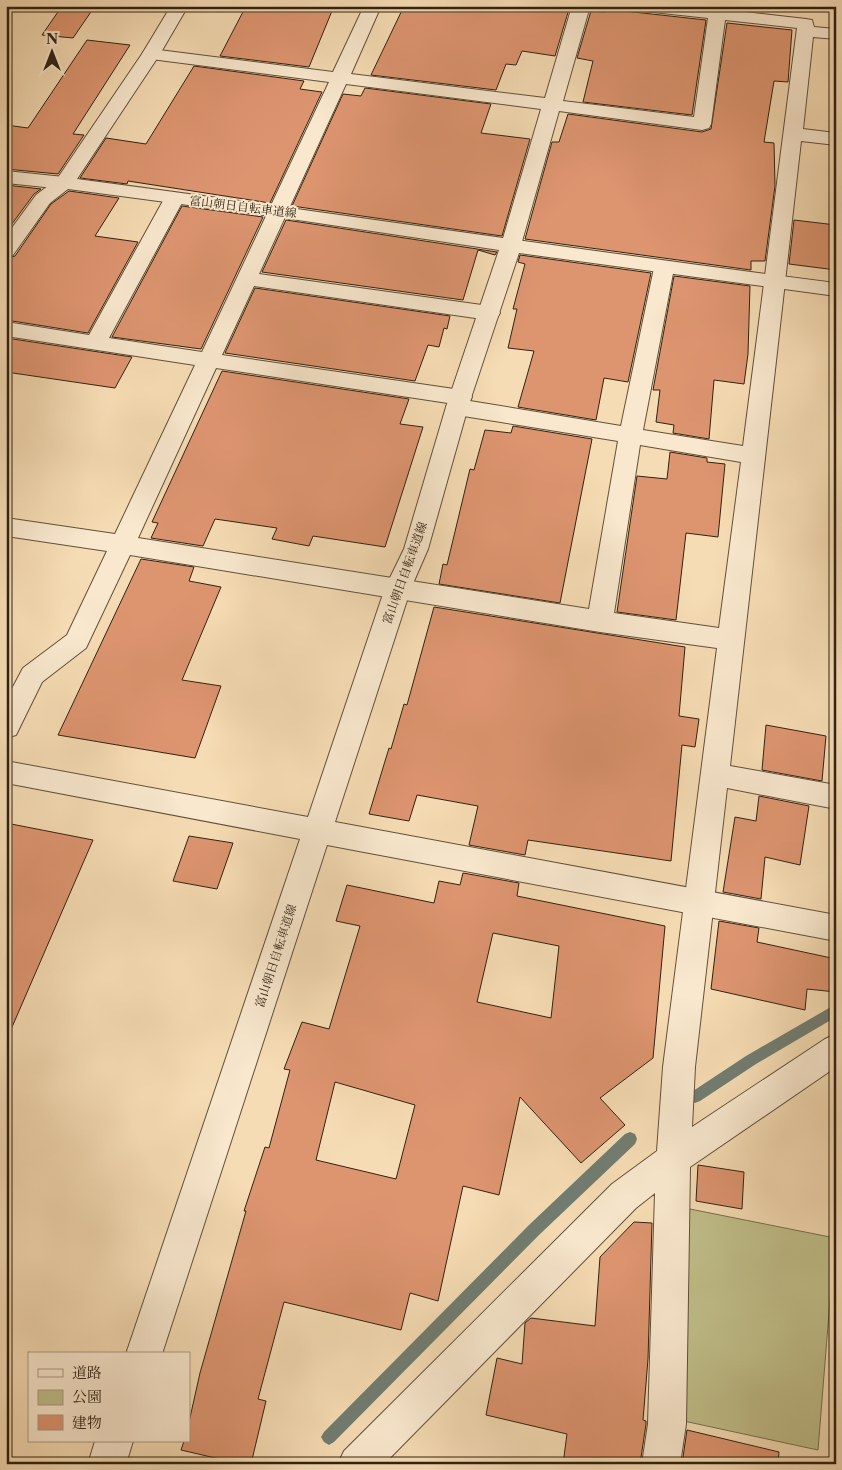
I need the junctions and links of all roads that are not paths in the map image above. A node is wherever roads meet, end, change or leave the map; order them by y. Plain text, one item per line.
1 (180, 6) edge
2 (373, 6) edge
3 (581, 6) edge
4 (644, 6) edge
5 (717, 15) junction
6 (805, 31) junction
7 (836, 34) edge
8 (151, 54) junction
9 (339, 78) junction
10 (551, 104) junction
11 (793, 134) junction
12 (836, 139) edge
13 (6, 177) edge
14 (64, 183) junction
15 (174, 199) junction
16 (278, 211) junction
17 (511, 245) junction
18 (6, 251) edge
19 (664, 268) junction
20 (248, 279) junction
21 (775, 283) junction
22 (836, 290) edge
23 (489, 313) junction
24 (6, 329) edge
25 (96, 342) junction
26 (209, 360) junction
27 (459, 402) junction
28 (630, 437) junction
29 (753, 456) junction
30 (6, 527) edge
31 (124, 544) junction
32 (398, 588) junction
33 (600, 622) junction
34 (732, 640) junction
35 (6, 727) edge
36 (6, 772) edge
37 (716, 775) junction
38 (836, 797) edge
39 (317, 831) junction
40 (700, 903) junction
41 (836, 928) edge
42 (836, 1049) edge
43 (673, 1159) junction
44 (145, 1352) edge
45 (114, 1442) edge
46 (107, 1464) edge
47 (357, 1464) edge
48 (661, 1464) edge

1 - 8 street
2 - 9 street
3 - 10 street
4 - 5 street
5 - 6 street
5 - 10 street
6 - 7 street
6 - 11 street
8 - 9 street
8 - 14 street
9 - 10 street
9 - 16 street
10 - 17 street
11 - 12 street
11 - 21 street
13 - 14 street, 富山朝日自転車道線
14 - 15 street, 富山朝日自転車道線
14 - 18 street
15 - 16 street, 富山朝日自転車道線
15 - 25 street
16 - 17 street, 富山朝日自転車道線
16 - 20 street
17 - 19 street
17 - 23 street, 富山朝日自転車道線
19 - 21 street
19 - 28 street
20 - 23 street
20 - 26 street
21 - 22 street
21 - 29 street
23 - 27 street, 富山朝日自転車道線
24 - 25 street
25 - 26 street
26 - 27 street
26 - 31 street
27 - 28 street
27 - 32 street, 富山朝日自転車道線
28 - 29 street
28 - 33 street
29 - 34 street
30 - 31 street
31 - 32 street
31 - 35 street
32 - 33 street
32 - 39 street, 富山朝日自転車道線
33 - 34 street
34 - 37 street
36 - 39 street
37 - 38 street
37 - 40 street
39 - 40 street
39 - 44 street, 富山朝日自転車道線
40 - 41 street
40 - 43 street
42 - 43 street
43 - 47 street
43 - 48 street
45 - 46 street

